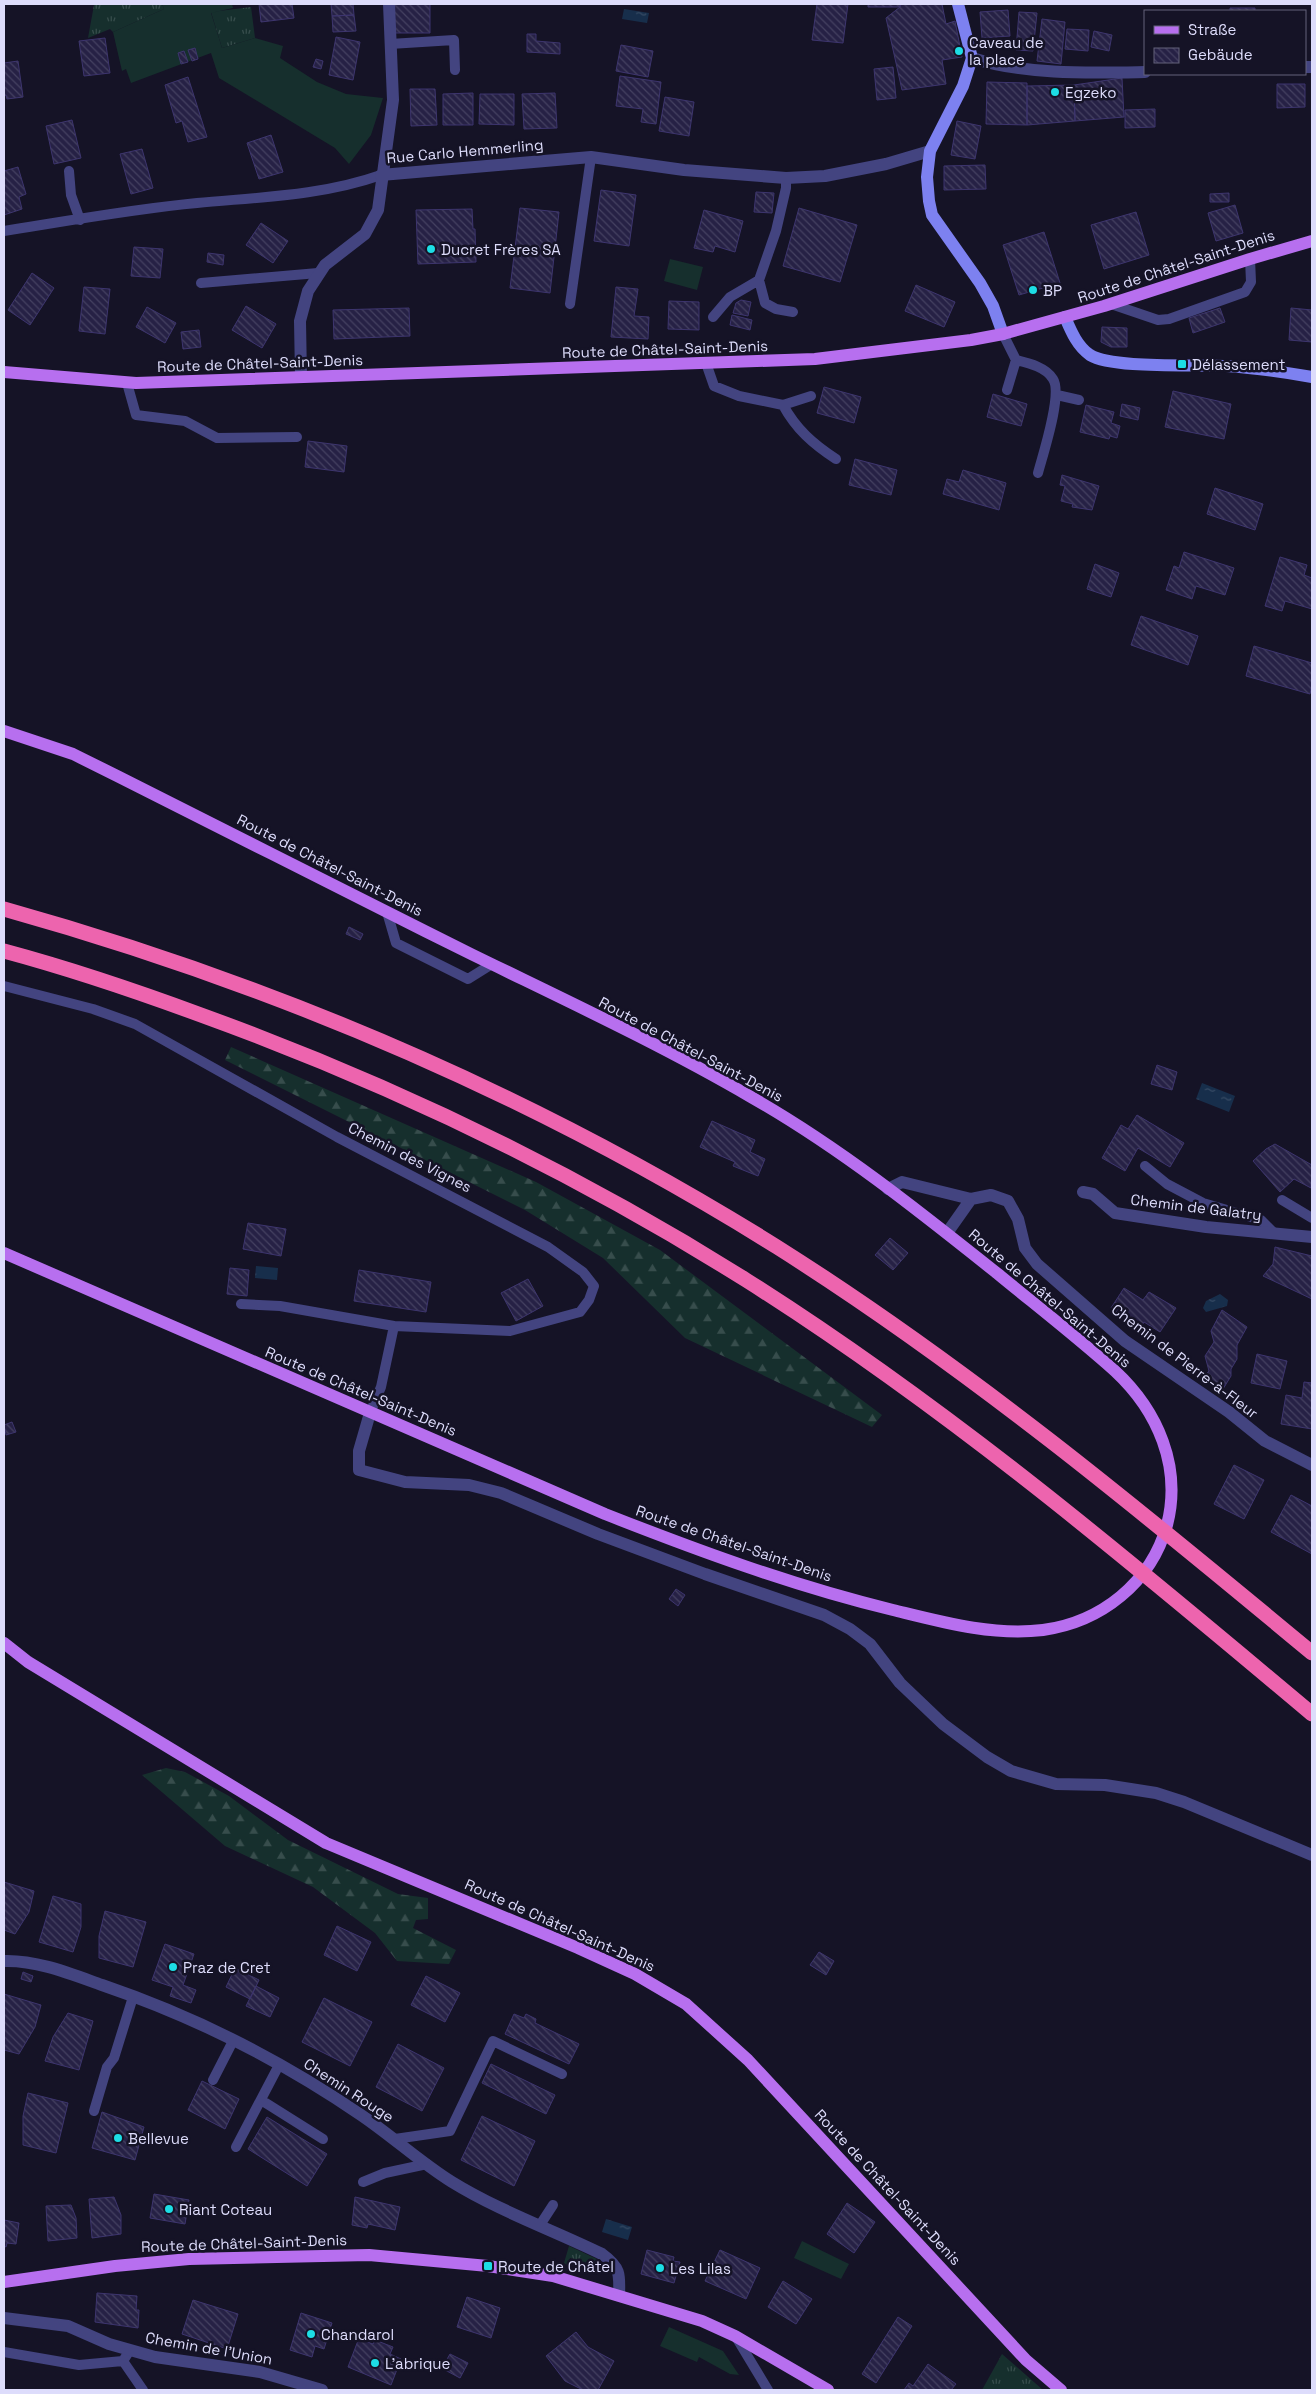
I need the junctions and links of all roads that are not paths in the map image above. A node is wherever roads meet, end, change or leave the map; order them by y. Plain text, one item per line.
1 (389, 4) edge
2 (958, 4) edge
3 (390, 44) junction
4 (972, 58) junction
5 (455, 70) dead end
6 (1144, 72) edge
7 (930, 151) junction
8 (591, 157) junction
9 (69, 171) dead end
10 (381, 175) junction
11 (786, 178) junction
12 (80, 220) junction
13 (4, 231) edge
14 (1312, 241) edge
15 (1250, 259) junction
16 (318, 273) junction
17 (759, 280) junction
18 (201, 283) dead end
19 (570, 304) dead end
20 (1111, 304) junction
21 (793, 312) dead end
22 (714, 317) dead end
23 (1065, 318) junction
24 (1003, 334) junction
25 (1016, 360) junction
26 (706, 363) junction
27 (4, 372) edge
28 (301, 377) junction
29 (1312, 377) edge
30 (127, 383) junction
31 (1007, 390) dead end
32 (1057, 395) junction
33 (811, 396) dead end
34 (1078, 400) dead end
35 (783, 405) junction
36 (297, 438) dead end
37 (836, 459) dead end
38 (1038, 473) dead end
39 (4, 731) edge
40 (4, 909) edge
41 (387, 912) junction
42 (4, 951) edge
43 (492, 964) junction
44 (4, 986) edge
45 (1145, 1166) dead end
46 (888, 1189) junction
47 (1083, 1192) dead end
48 (971, 1199) junction
49 (1282, 1200) dead end
50 (1312, 1218) edge
51 (947, 1233) junction
52 (1275, 1234) junction
53 (1312, 1238) edge
54 (4, 1253) edge
55 (241, 1304) dead end
56 (394, 1326) junction
57 (370, 1412) junction
58 (1312, 1465) edge
59 (4, 1643) edge
60 (1312, 1653) edge
61 (1312, 1714) edge
62 (1312, 1855) edge
63 (4, 1962) edge
64 (133, 1996) junction
65 (233, 2041) junction
66 (279, 2065) junction
67 (562, 2074) dead end
68 (213, 2080) dead end
69 (261, 2100) junction
70 (94, 2111) dead end
71 (323, 2139) dead end
72 (395, 2139) junction
73 (236, 2147) dead end
74 (427, 2164) junction
75 (363, 2182) dead end
76 (553, 2205) dead end
77 (540, 2225) junction
78 (4, 2282) edge
79 (619, 2295) junction
80 (4, 2318) edge
81 (735, 2336) junction
82 (4, 2352) edge
83 (127, 2356) junction
84 (144, 2390) edge
85 (322, 2390) edge
86 (768, 2390) edge
87 (828, 2390) edge
88 (1061, 2390) edge

1 - 3 street
2 - 4 street
3 - 5 lane
3 - 10 street
4 - 6 street
4 - 7 street
7 - 11 street, Rue Carlo Hemmerling
7 - 24 street
8 - 10 street, Rue Carlo Hemmerling
8 - 11 street, Rue Carlo Hemmerling
8 - 19 lane
9 - 12 lane
10 - 12 lane, Rue Carlo Hemmerling
10 - 16 street
11 - 17 lane
12 - 13 lane, Rue Carlo Hemmerling
14 - 15 main road, Route de Châtel-Saint-Denis
15 - 20 main road, Route de Châtel-Saint-Denis
15 - 20 lane
16 - 18 lane
16 - 28 street
17 - 21 lane
17 - 22 lane
20 - 23 main road, Route de Châtel-Saint-Denis
23 - 24 main road, Route de Châtel-Saint-Denis
23 - 29 street
24 - 25 lane
24 - 26 main road, Route de Châtel-Saint-Denis
25 - 31 lane
25 - 32 lane
26 - 28 main road, Route de Châtel-Saint-Denis
26 - 35 lane
27 - 30 main road, Route de Châtel-Saint-Denis
28 - 30 main road, Route de Châtel-Saint-Denis
30 - 36 lane
32 - 34 lane
32 - 38 lane
33 - 35 lane
35 - 37 lane
39 - 41 main road, Route de Châtel-Saint-Denis
40 - 60 highway
41 - 43 main road, Route de Châtel-Saint-Denis
41 - 43 lane
42 - 61 highway
43 - 46 main road, Route de Châtel-Saint-Denis
44 - 56 lane, Chemin des Vignes
45 - 52 lane
46 - 48 street, Chemin de Pierre-à-Fleur
46 - 51 main road, Route de Châtel-Saint-Denis
47 - 52 street, Chemin de Galatry
48 - 51 street
48 - 58 street, Chemin de Pierre-à-Fleur
49 - 50 lane
51 - 57 main road, Route de Châtel-Saint-Denis
52 - 53 street, Chemin de Galatry
54 - 57 main road, Route de Châtel-Saint-Denis
55 - 56 lane, Chemin des Vignes
56 - 57 lane
57 - 62 street
59 - 88 main road, Route de Châtel-Saint-Denis
63 - 64 street, Chemin Rouge
64 - 65 street, Chemin Rouge
64 - 70 lane
65 - 66 street, Chemin Rouge
65 - 68 lane
66 - 69 lane
66 - 72 street, Chemin Rouge
67 - 72 lane
69 - 71 lane
69 - 73 lane
72 - 74 street, Chemin Rouge
74 - 75 lane
74 - 77 street, Chemin Rouge
76 - 77 lane
77 - 79 street, Chemin Rouge
78 - 79 main road, Route de Châtel-Saint-Denis
79 - 81 main road
80 - 83 street, Chemin de l'Union
81 - 86 lane
81 - 87 main road
82 - 83 lane
83 - 84 lane
83 - 85 street, Chemin de l'Union

